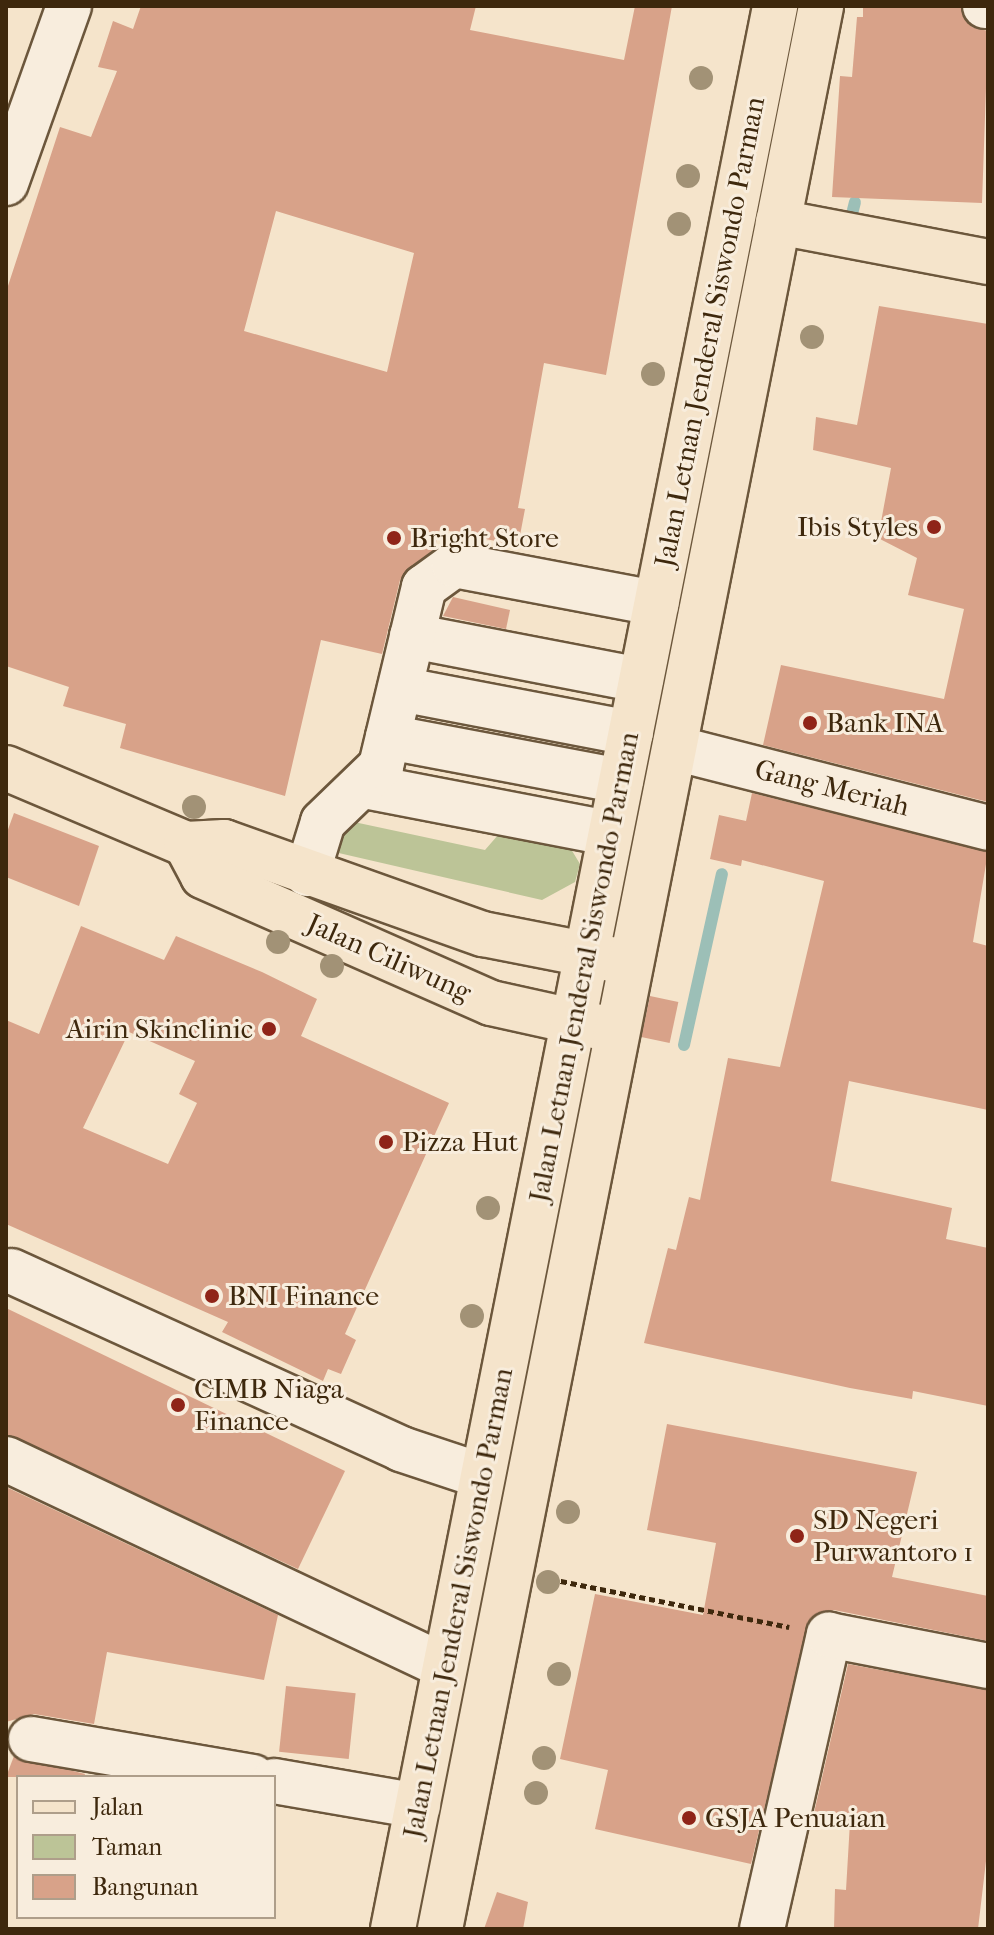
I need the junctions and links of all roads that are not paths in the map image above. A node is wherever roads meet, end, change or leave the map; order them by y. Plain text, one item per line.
1 (69, 6) edge
2 (775, 6) edge
3 (821, 6) edge
4 (6, 183) edge
5 (778, 222) junction
6 (988, 262) edge
7 (656, 603) junction
8 (395, 700) junction
9 (628, 744) junction
10 (675, 748) junction
11 (6, 768) edge
12 (988, 828) edge
13 (186, 844) junction
14 (307, 874) junction
15 (584, 954) junction
16 (629, 962) junction
17 (569, 1021) junction
18 (617, 1031) junction
19 (11, 1271) dead end
20 (6, 1459) edge
21 (482, 1476) junction
22 (444, 1666) junction
23 (988, 1666) edge
24 (31, 1739) dead end
25 (241, 1775) edge
26 (276, 1781) edge
27 (418, 1806) junction
28 (393, 1929) edge
29 (440, 1929) edge
30 (763, 1929) edge

1 - 4 street
2 - 7 main road, Jalan Letnan Jenderal Siswondo Parman
3 - 5 main road, Jalan Letnan Jenderal Siswondo Parman
5 - 6 main road
5 - 10 main road, Jalan Letnan Jenderal Siswondo Parman
7 - 8 street
7 - 9 main road, Jalan Letnan Jenderal Siswondo Parman
8 - 9 street
8 - 9 street
8 - 9 street
8 - 14 street
9 - 15 main road, Jalan Letnan Jenderal Siswondo Parman
10 - 12 street, Gang Meriah
10 - 16 main road, Jalan Letnan Jenderal Siswondo Parman
11 - 13 main road, Jalan Ciliwung
13 - 14 main road, Jalan Ciliwung
13 - 17 main road, Jalan Ciliwung
14 - 15 main road, Jalan Ciliwung
15 - 16 main road, Jalan Ciliwung
15 - 17 main road, Jalan Letnan Jenderal Siswondo Parman
16 - 18 main road, Jalan Letnan Jenderal Siswondo Parman
17 - 18 main road, Jalan Ciliwung
17 - 21 main road, Jalan Letnan Jenderal Siswondo Parman
18 - 29 main road, Jalan Letnan Jenderal Siswondo Parman
19 - 21 street
20 - 22 street
21 - 22 main road, Jalan Letnan Jenderal Siswondo Parman
22 - 27 main road, Jalan Letnan Jenderal Siswondo Parman
23 - 30 street
24 - 25 street
26 - 27 street
27 - 28 main road, Jalan Letnan Jenderal Siswondo Parman

